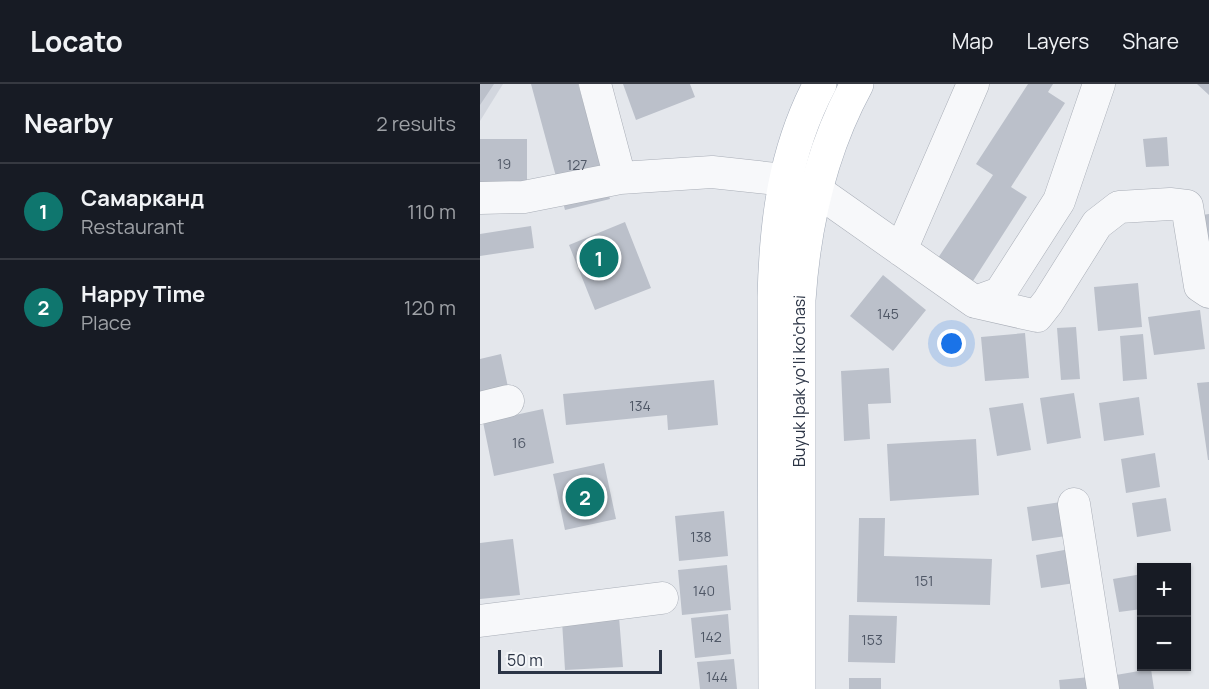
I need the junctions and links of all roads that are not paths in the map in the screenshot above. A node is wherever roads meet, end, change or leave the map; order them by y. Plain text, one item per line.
1 (595, 84) edge
2 (820, 84) edge
3 (857, 84) edge
4 (973, 84) edge
5 (1099, 84) edge
6 (620, 178) junction
7 (785, 180) junction
8 (816, 190) junction
9 (480, 198) edge
10 (901, 250) junction
11 (1209, 292) edge
12 (975, 302) junction
13 (1074, 504) dead end
14 (662, 598) dead end
15 (480, 621) edge
16 (775, 689) edge
17 (799, 689) edge
18 (1103, 689) edge

1 - 6 lane
2 - 7 main road, Buyuk Ipak yo'li ko'chasi
3 - 8 main road, Buyuk Ipak yo'li ko'chasi
4 - 10 lane
5 - 12 lane
6 - 7 lane
6 - 9 lane
7 - 8 lane
7 - 16 main road, Buyuk Ipak yo'li ko'chasi
8 - 10 lane
8 - 17 main road, Buyuk Ipak yo'li ko'chasi
10 - 12 lane
11 - 12 lane
13 - 18 lane
14 - 15 lane

